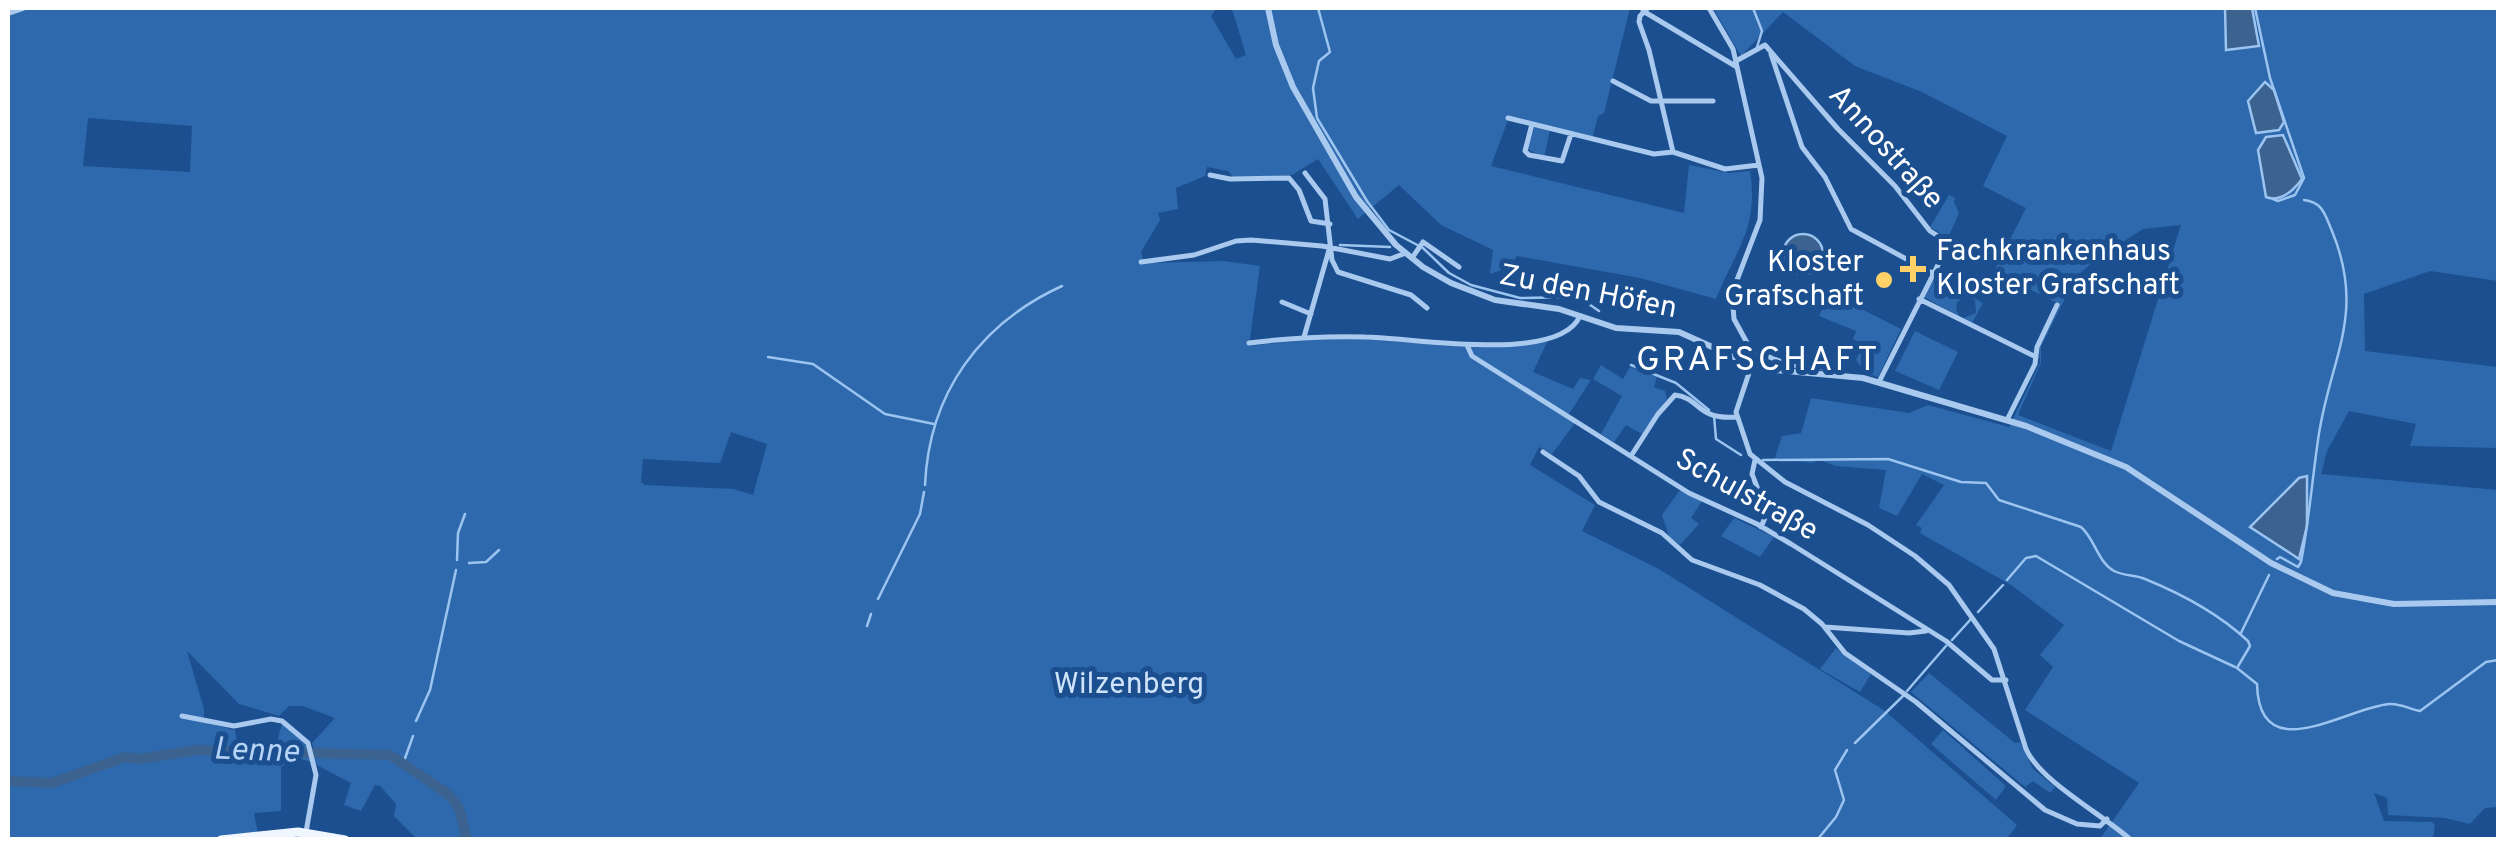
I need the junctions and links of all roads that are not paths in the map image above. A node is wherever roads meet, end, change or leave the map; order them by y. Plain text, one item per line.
1 (24, 8) edge
2 (1268, 8) edge
3 (1709, 8) edge
4 (1646, 9) edge
5 (8, 13) edge
6 (1770, 50) junction
7 (1737, 64) junction
8 (1613, 80) dead end
9 (1713, 100) dead end
10 (1662, 103) junction
11 (1508, 118) dead end
12 (1532, 124) junction
13 (1571, 133) junction
14 (1673, 152) junction
15 (1760, 165) junction
16 (1305, 173) dead end
17 (1210, 175) dead end
18 (1330, 224) junction
19 (1330, 247) junction
20 (1409, 256) junction
21 (1141, 262) dead end
22 (1459, 267) dead end
23 (1934, 274) junction
24 (1919, 299) junction
25 (1282, 302) dead end
26 (2057, 304) dead end
27 (1427, 308) dead end
28 (1311, 314) junction
29 (1580, 316) junction
30 (1304, 337) junction
31 (1249, 343) dead end
32 (1467, 346) junction
33 (1751, 350) junction
34 (2036, 357) junction
35 (1750, 363) junction
36 (1837, 374) junction
37 (1879, 382) junction
38 (1736, 417) junction
39 (2007, 421) junction
40 (1543, 452) dead end
41 (1631, 456) junction
42 (1756, 460) junction
43 (1762, 526) junction
44 (2498, 602) edge
45 (1825, 627) junction
46 (1929, 630) junction
47 (2006, 680) junction
48 (182, 716) dead end
49 (2107, 819) junction
50 (306, 832) junction
51 (256, 837) edge
52 (221, 840) edge
53 (345, 840) edge
54 (2131, 840) edge

1 - 5 street
2 - 20 street, Zu den Höfen
3 - 7 street
4 - 7 street
4 - 10 street
6 - 7 street
6 - 23 street, Annostraße
6 - 23 street, Annostraße
7 - 15 street
8 - 10 street
9 - 10 street
10 - 14 street
11 - 12 street
12 - 13 street
12 - 13 street
13 - 14 street
14 - 15 street
15 - 33 street
16 - 18 street
17 - 18 street
18 - 19 street
19 - 20 street
19 - 21 street
19 - 27 street
19 - 28 street
20 - 22 street
20 - 29 street, Zu den Höfen
23 - 24 street, Annostraße
24 - 34 street
24 - 37 street, Annostraße
25 - 28 street
26 - 34 street
28 - 30 street
29 - 32 street
29 - 35 street, Zu den Höfen
30 - 31 street
30 - 32 street
32 - 41 street, Schulstraße
33 - 35 street
33 - 36 street
34 - 39 street
35 - 36 street, Zu den Höfen
35 - 38 street
36 - 37 street, Zu den Höfen
37 - 39 street, Zu den Höfen
38 - 41 street
38 - 42 street
39 - 44 street, Zu den Höfen
40 - 45 street
41 - 43 street, Schulstraße
42 - 43 street
42 - 47 street
43 - 46 street, Schulstraße
45 - 46 street
45 - 49 street
46 - 47 street, Schulstraße
47 - 49 street
48 - 50 street
49 - 54 street
50 - 51 main road
50 - 53 main road
51 - 52 main road

